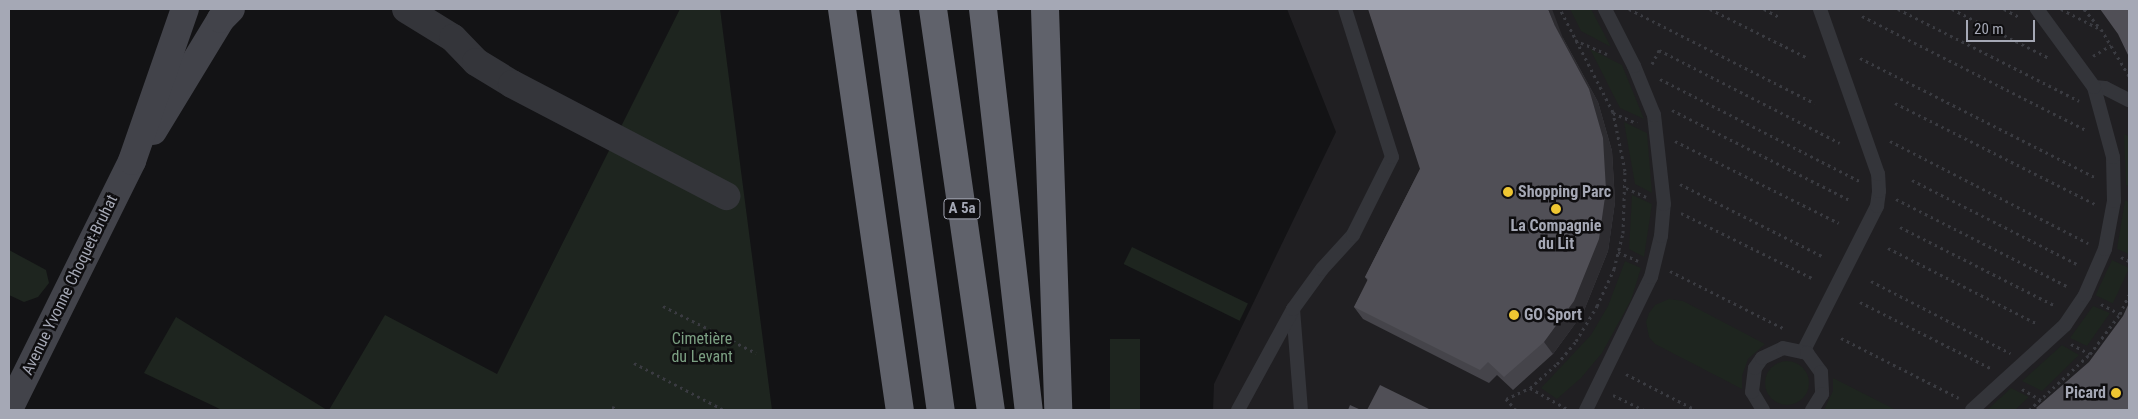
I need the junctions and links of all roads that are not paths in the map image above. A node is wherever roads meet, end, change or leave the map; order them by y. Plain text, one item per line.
1 (185, 9) edge
2 (230, 9) edge
3 (406, 9) edge
4 (433, 9) edge
5 (842, 9) edge
6 (885, 9) edge
7 (932, 9) edge
8 (983, 9) edge
9 (1045, 9) edge
10 (1345, 9) edge
11 (1605, 9) edge
12 (1820, 9) edge
13 (2037, 9) edge
14 (453, 38) junction
15 (2094, 87) junction
16 (2129, 100) edge
17 (132, 161) junction
18 (726, 196) dead end
19 (1293, 309) junction
20 (1803, 352) junction
21 (9, 410) edge
22 (900, 410) edge
23 (941, 410) edge
24 (990, 410) edge
25 (1029, 410) edge
26 (1058, 410) edge
27 (1238, 410) edge
28 (1301, 410) edge
29 (1586, 410) edge
30 (1763, 410) edge
31 (1812, 410) edge
32 (1972, 410) edge

1 - 17 street, Avenue Yvonne Choquet-Bruhat
2 - 17 street, Avenue Yvonne Choquet-Bruhat
3 - 14 street
4 - 14 street
5 - 22 highway
6 - 23 highway
7 - 24 highway, A 5a
8 - 25 highway
9 - 26 highway
10 - 19 lane
11 - 29 lane
12 - 20 lane
13 - 15 lane
14 - 18 street
15 - 16 lane
15 - 32 lane
17 - 21 street, Avenue Yvonne Choquet-Bruhat
19 - 27 lane
19 - 28 lane
20 - 30 lane
20 - 31 lane

